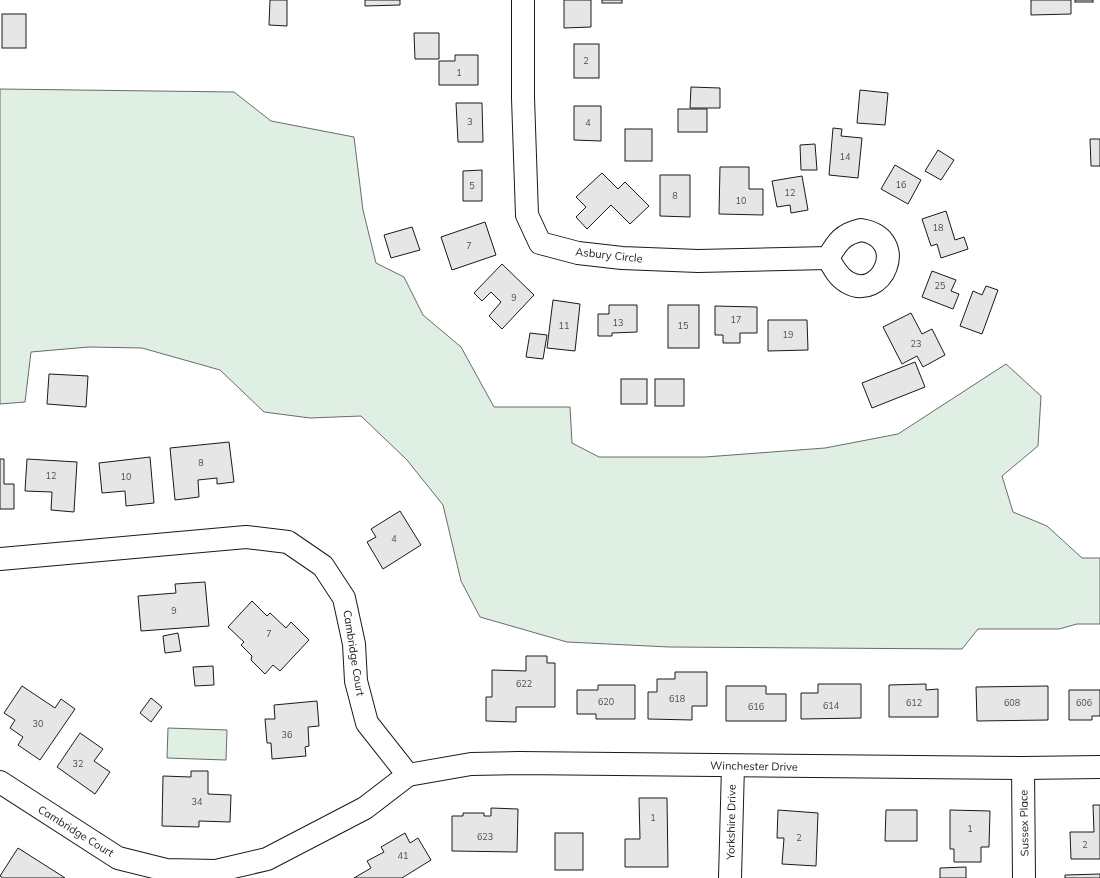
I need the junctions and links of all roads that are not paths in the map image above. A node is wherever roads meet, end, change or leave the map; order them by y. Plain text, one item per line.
1 (523, 0) edge
2 (828, 258) dead end
3 (0, 560) edge
4 (733, 766) junction
5 (1100, 767) edge
6 (1023, 768) junction
7 (408, 775) junction
8 (0, 782) edge
9 (730, 878) edge
10 (1024, 878) edge

1 - 2 street, Asbury Circle
3 - 7 street, Cambridge Court
4 - 6 street, Winchester Drive
4 - 7 street, Winchester Drive
4 - 9 street, Yorkshire Drive
5 - 6 street, Winchester Drive
6 - 10 street, Sussex Place
7 - 8 street, Cambridge Court

